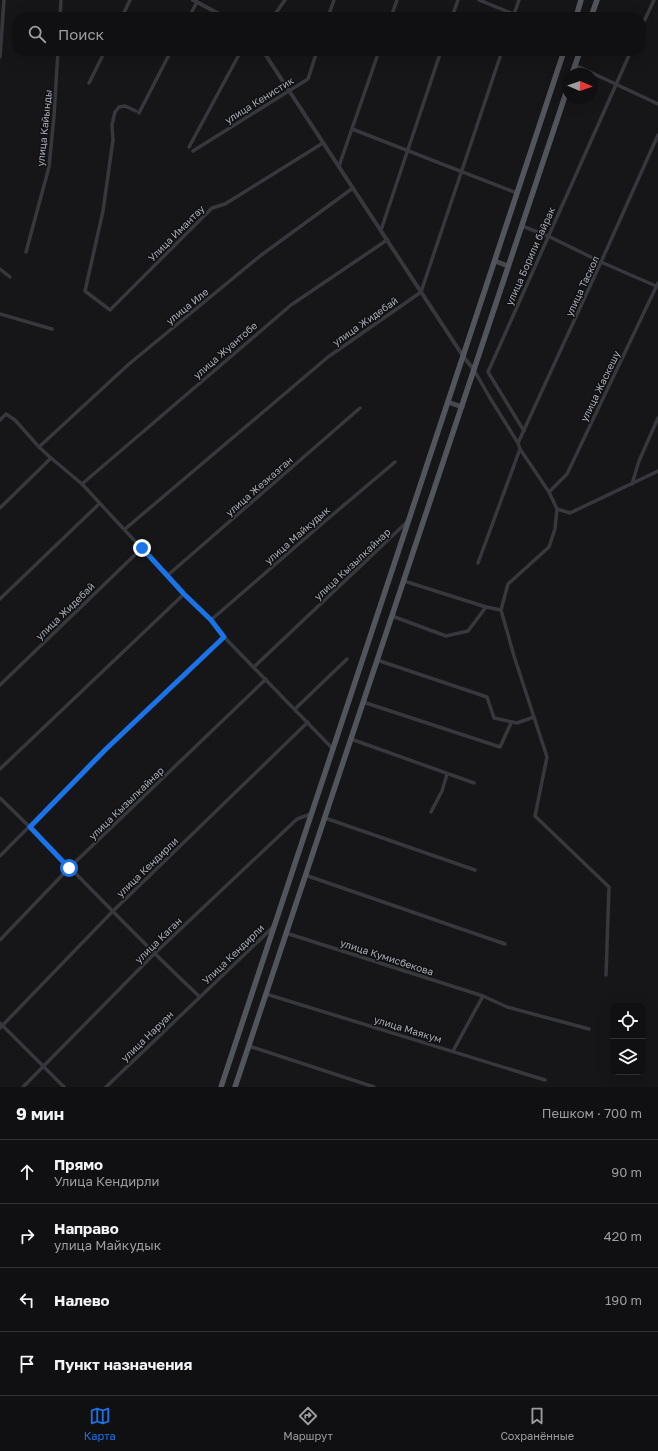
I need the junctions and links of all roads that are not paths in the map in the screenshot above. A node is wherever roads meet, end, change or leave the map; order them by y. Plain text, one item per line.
1 (4, 0) edge
2 (61, 0) edge
3 (130, 0) edge
4 (285, 0) edge
5 (334, 0) edge
6 (397, 0) edge
7 (458, 0) edge
8 (479, 0) edge
9 (519, 0) edge
10 (581, 0) edge
11 (597, 0) edge
12 (654, 0) edge
13 (195, 1) edge
14 (60, 12) edge
15 (124, 12) edge
16 (191, 12) edge
17 (216, 12) edge
18 (277, 12) edge
19 (330, 12) edge
20 (393, 12) edge
21 (454, 12) edge
22 (505, 12) edge
23 (515, 12) edge
24 (577, 12) edge
25 (593, 12) edge
26 (646, 17) edge
27 (1, 33) edge
28 (58, 56) edge
29 (102, 56) edge
30 (168, 56) edge
31 (238, 56) edge
32 (266, 56) edge
33 (315, 56) edge
34 (377, 56) edge
35 (439, 56) edge
36 (500, 56) edge
37 (562, 56) edge
38 (578, 56) edge
39 (629, 56) edge
40 (0, 57) edge
41 (575, 66) joint
42 (88, 83) dead end
43 (616, 84) junction
44 (288, 91) junction
45 (562, 104) edge
46 (658, 104) edge
47 (352, 129) junction
48 (658, 135) edge
49 (322, 142) junction
50 (189, 147) dead end
51 (193, 151) dead end
52 (407, 152) junction
53 (339, 166) junction
54 (460, 172) junction
55 (353, 188) junction
56 (517, 193) junction
57 (522, 226) junction
58 (381, 230) junction
59 (548, 236) junction
60 (387, 240) junction
61 (26, 252) dead end
62 (495, 261) junction
63 (602, 262) junction
64 (508, 266) junction
65 (0, 269) edge
66 (10, 277) dead end
67 (657, 284) edge
68 (421, 292) junction
69 (0, 314) edge
70 (52, 328) dead end
71 (463, 356) junction
72 (474, 370) junction
73 (448, 402) junction
74 (462, 407) junction
75 (360, 408) dead end
76 (658, 418) edge
77 (0, 420) edge
78 (524, 431) junction
79 (518, 443) junction
80 (39, 447) junction
81 (520, 449) junction
82 (51, 458) junction
83 (395, 462) dead end
84 (658, 471) edge
85 (82, 484) junction
86 (632, 484) junction
87 (549, 492) junction
88 (99, 504) junction
89 (0, 508) edge
90 (557, 508) junction
91 (408, 522) junction
92 (125, 529) junction
93 (142, 548) junction
94 (478, 563) dead end
95 (168, 576) junction
96 (404, 581) junction
97 (184, 594) junction
98 (0, 599) edge
99 (486, 607) junction
100 (502, 610) junction
101 (392, 616) junction
102 (211, 620) junction
103 (224, 637) junction
104 (347, 659) dead end
105 (377, 660) junction
106 (254, 667) junction
107 (266, 679) junction
108 (0, 685) edge
109 (363, 702) junction
110 (295, 709) junction
111 (534, 717) junction
112 (308, 722) junction
113 (511, 723) junction
114 (351, 739) junction
115 (333, 748) junction
116 (0, 769) edge
117 (447, 774) junction
118 (474, 783) dead end
119 (0, 798) edge
120 (431, 812) dead end
121 (311, 814) junction
122 (325, 818) junction
123 (30, 827) junction
124 (0, 856) edge
125 (69, 868) junction
126 (476, 870) dead end
127 (306, 875) junction
128 (112, 912) junction
129 (273, 927) junction
130 (286, 933) junction
131 (0, 940) edge
132 (505, 944) dead end
133 (154, 954) junction
134 (606, 975) dead end
135 (266, 994) junction
136 (483, 996) junction
137 (200, 998) junction
138 (1, 1025) edge
139 (589, 1029) dead end
140 (249, 1046) junction
141 (453, 1051) junction
142 (44, 1067) junction
143 (545, 1080) dead end
144 (23, 1087) edge
145 (64, 1087) edge
146 (106, 1087) edge
147 (220, 1087) edge
148 (235, 1087) edge
149 (374, 1087) edge

1 - 27 street
2 - 14 street
3 - 15 street
4 - 18 street
5 - 19 street
6 - 20 street
7 - 21 street
8 - 22 street
9 - 23 street
10 - 24 main road
11 - 25 main road
12 - 26 street
13 - 16 street
13 - 17 street
27 - 40 street
28 - 61 street, улица Кайынды
29 - 42 street
30 - 49 street, Улица Имантау
31 - 50 street
32 - 44 street
33 - 44 street, улица Кенистик
34 - 47 street
35 - 52 street
36 - 54 street
37 - 56 main road
38 - 41 main road
39 - 43 street, улица Борили байрак
41 - 43 street
43 - 46 street
43 - 59 street, улица Борили байрак
44 - 49 street
44 - 51 street, улица Кенистик
45 - 57 main road
47 - 52 street
47 - 53 street
48 - 63 street, улица Таскол
49 - 53 street
52 - 54 street
52 - 58 street
53 - 55 street
54 - 56 street
54 - 68 street
55 - 58 street
55 - 80 street, улица Иле
56 - 62 main road
57 - 59 street
57 - 64 main road
58 - 60 street
59 - 63 street
59 - 78 street, улица Борили байрак
60 - 68 street
60 - 85 street, улица Жуантобе
62 - 64 main road
62 - 71 main road
63 - 67 street
63 - 78 street, улица Таскол
64 - 72 main road
65 - 66 street
67 - 87 street, улица Жаскешу
68 - 71 street
68 - 92 street, улица Жидебай
69 - 70 street
71 - 72 street
71 - 73 main road
72 - 74 main road
72 - 79 street
73 - 74 main road
73 - 91 main road
74 - 96 main road
75 - 95 street, улица Жезказган
76 - 86 street
77 - 80 street
78 - 79 street, улица Таскол
79 - 81 street
80 - 82 street
81 - 87 street
81 - 94 street
82 - 85 street
82 - 89 street
83 - 102 street, улица Майкудык
84 - 86 street
85 - 88 street
86 - 90 street
87 - 90 street
88 - 92 street
88 - 98 street
90 - 100 street
91 - 106 street, улица Кызылкайнар
91 - 115 main road
92 - 93 street
93 - 95 street
93 - 108 street, улица Жидебай
95 - 97 street
96 - 99 street
96 - 101 main road
97 - 102 street
97 - 116 street
99 - 100 street
99 - 101 street
100 - 111 street
101 - 105 main road
102 - 103 street
103 - 106 street
103 - 123 street
104 - 110 street
105 - 109 main road
105 - 113 street
106 - 107 street
107 - 110 street
107 - 125 street, улица Кызылкайнар
109 - 113 street
109 - 114 main road
110 - 112 street
111 - 113 street
111 - 134 street
112 - 115 street
112 - 128 street, улица Кендирли
114 - 117 street
114 - 122 main road
115 - 121 main road
117 - 118 street
117 - 120 street
119 - 123 street, Улица Кендирли
121 - 129 main road
121 - 133 street, улица Каган
122 - 126 street
122 - 127 main road
123 - 124 street
123 - 125 street, Улица Кендирли
125 - 128 street, Улица Кендирли
125 - 131 street, улица Кызылкайнар
127 - 130 main road
127 - 132 street
128 - 133 street, Улица Кендирли
128 - 138 street, улица Кендирли
129 - 137 street, Улица Кендирли
129 - 147 main road
130 - 135 main road
130 - 136 street, улица Кумисбекова
133 - 137 street, Улица Кендирли
133 - 142 street, улица Каган
135 - 140 main road
135 - 141 street, улица Маякум
136 - 139 street, улица Кумисбекова
136 - 141 street
137 - 146 street, улица Наруан
138 - 142 street
140 - 148 main road
140 - 149 street
141 - 143 street, улица Маякум
142 - 144 street, улица Каган
142 - 145 street

